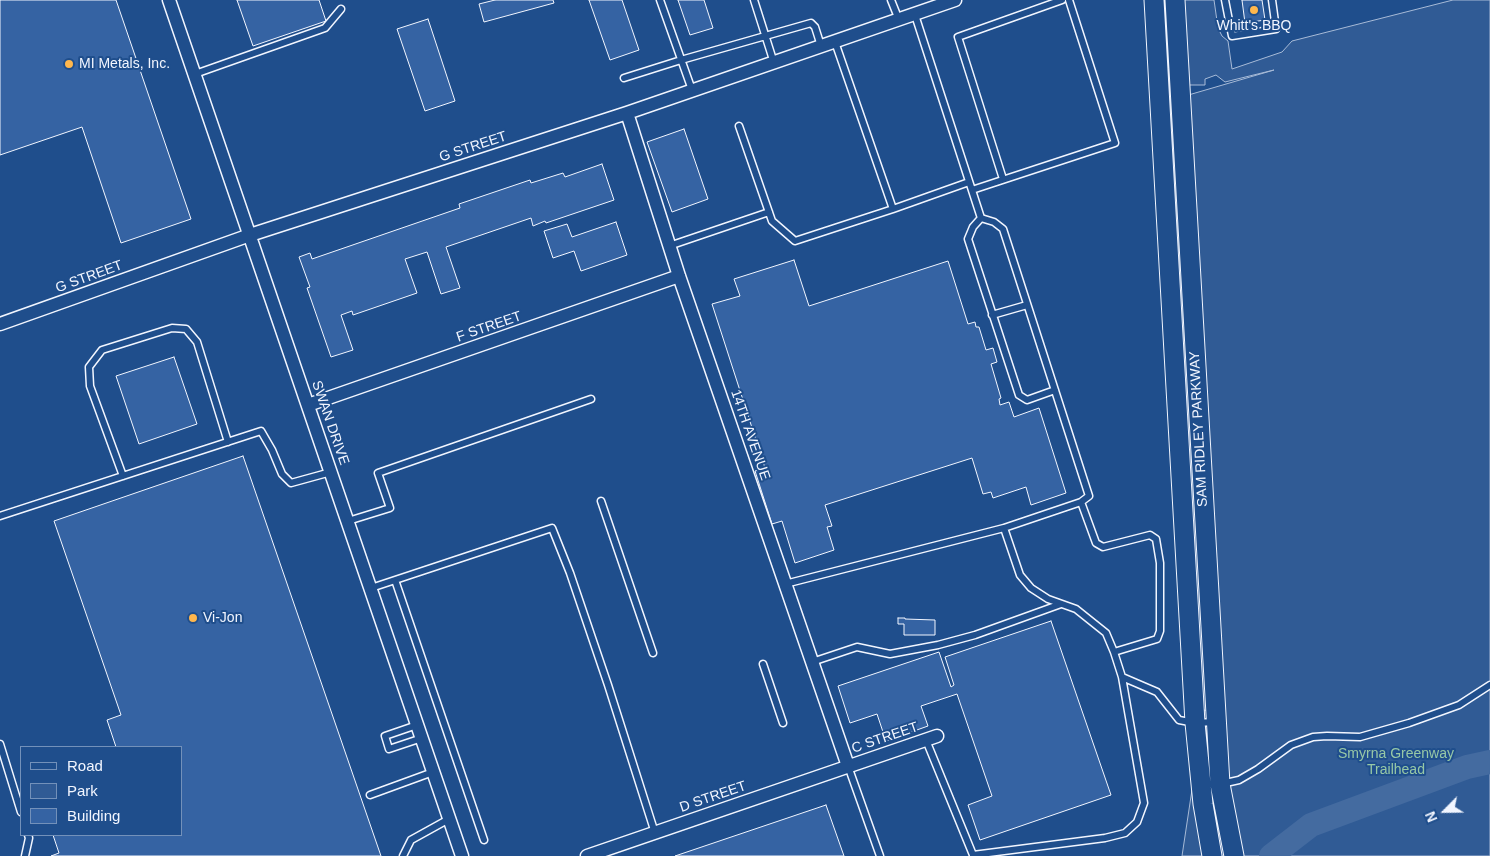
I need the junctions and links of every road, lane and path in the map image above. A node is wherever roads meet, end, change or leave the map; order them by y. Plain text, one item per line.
1 (169, 0) edge
2 (660, 0) edge
3 (754, 0) edge
4 (891, 0) edge
5 (955, 0) edge
6 (1062, 0) edge
7 (1069, 0) edge
8 (1175, 0) edge
9 (1225, 0) edge
10 (1272, 0) edge
11 (1154, 2) edge
12 (341, 9) dead end
13 (915, 14) junction
14 (899, 20) junction
15 (765, 36) junction
16 (835, 42) junction
17 (821, 46) junction
18 (681, 60) junction
19 (774, 62) junction
20 (195, 74) junction
21 (624, 78) dead end
22 (692, 90) junction
23 (627, 113) junction
24 (739, 126) dead end
25 (1003, 179) junction
26 (970, 186) junction
27 (893, 209) junction
28 (769, 212) junction
29 (981, 218) junction
30 (250, 235) junction
31 (669, 246) junction
32 (679, 276) junction
33 (1027, 305) junction
34 (992, 316) junction
35 (0, 324) edge
36 (1055, 390) junction
37 (591, 398) dead end
38 (308, 405) junction
39 (228, 442) junction
40 (331, 472) junction
41 (123, 476) junction
42 (601, 501) dead end
43 (1082, 502) junction
44 (0, 516) edge
45 (348, 521) junction
46 (1004, 528) junction
47 (395, 580) junction
48 (785, 584) junction
49 (370, 588) junction
50 (1062, 604) junction
51 (1114, 652) junction
52 (653, 653) dead end
53 (812, 662) junction
54 (763, 664) dead end
55 (1122, 676) junction
56 (1490, 685) edge
57 (1216, 722) junction
58 (784, 723) dead end
59 (1195, 723) junction
60 (417, 725) junction
61 (422, 738) junction
62 (932, 738) joint
63 (0, 744) edge
64 (848, 766) junction
65 (433, 772) junction
66 (1220, 784) junction
67 (370, 795) dead end
68 (20, 809) edge
69 (449, 819) junction
70 (655, 833) junction
71 (29, 836) edge
72 (484, 840) dead end
73 (1211, 852) edge
74 (25, 856) edge
75 (403, 856) edge
76 (462, 856) edge
77 (587, 856) edge
78 (880, 856) edge
79 (972, 856) edge
80 (1234, 856) edge

1 - 20 street, SWAN DRIVE
2 - 18 lane
3 - 15 lane
4 - 14 lane
5 - 13 street, G STREET
6 - 25 lane
7 - 25 lane
8 - 57 main road, SAM RIDLEY PARKWAY
9 - 10 lane
11 - 59 main road, SAM RIDLEY PARKWAY
12 - 20 lane
13 - 14 street, G STREET
13 - 26 lane
14 - 16 street, G STREET
15 - 17 lane
15 - 18 lane
15 - 19 lane
16 - 17 street, G STREET
16 - 27 lane
17 - 19 street, G STREET
18 - 21 lane
18 - 22 lane
19 - 22 street, G STREET
20 - 30 street, SWAN DRIVE
22 - 23 street, G STREET
23 - 30 street, G STREET
23 - 31 street, 14TH AVENUE
24 - 28 lane
25 - 26 lane
26 - 27 lane
26 - 29 lane
27 - 28 lane
28 - 31 lane
29 - 33 lane
29 - 34 lane
30 - 35 street, G STREET
30 - 38 street, SWAN DRIVE
31 - 32 street, 14TH AVENUE
32 - 38 street, F STREET
32 - 48 street, 14TH AVENUE
33 - 34 lane
33 - 36 lane
34 - 36 lane
36 - 43 lane
37 - 45 lane
38 - 40 street, SWAN DRIVE
39 - 40 lane
39 - 41 lane
39 - 41 lane
40 - 45 street, SWAN DRIVE
41 - 44 lane
42 - 52 lane
43 - 46 lane
43 - 51 lane
45 - 49 street, SWAN DRIVE
46 - 48 lane
46 - 50 lane
47 - 49 lane
47 - 70 lane
47 - 72 lane
48 - 53 street, 14TH AVENUE
49 - 60 street, SWAN DRIVE
50 - 51 lane
50 - 53 lane
51 - 55 lane
53 - 64 street, 14TH AVENUE
54 - 58 lane
55 - 59 lane
55 - 79 lane
56 - 66 lane
57 - 59 lane
57 - 66 main road, SAM RIDLEY PARKWAY
59 - 73 main road, SAM RIDLEY PARKWAY
60 - 61 street, SWAN DRIVE
60 - 61 lane
61 - 65 street, SWAN DRIVE
62 - 64 street, C STREET
62 - 79 lane
63 - 68 lane
64 - 70 street, D STREET
64 - 78 lane, C STREET
65 - 67 lane
65 - 69 street, SWAN DRIVE
66 - 80 main road, SAM RIDLEY PARKWAY
69 - 75 lane
69 - 76 street, SWAN DRIVE
70 - 77 street, D STREET
71 - 74 lane

